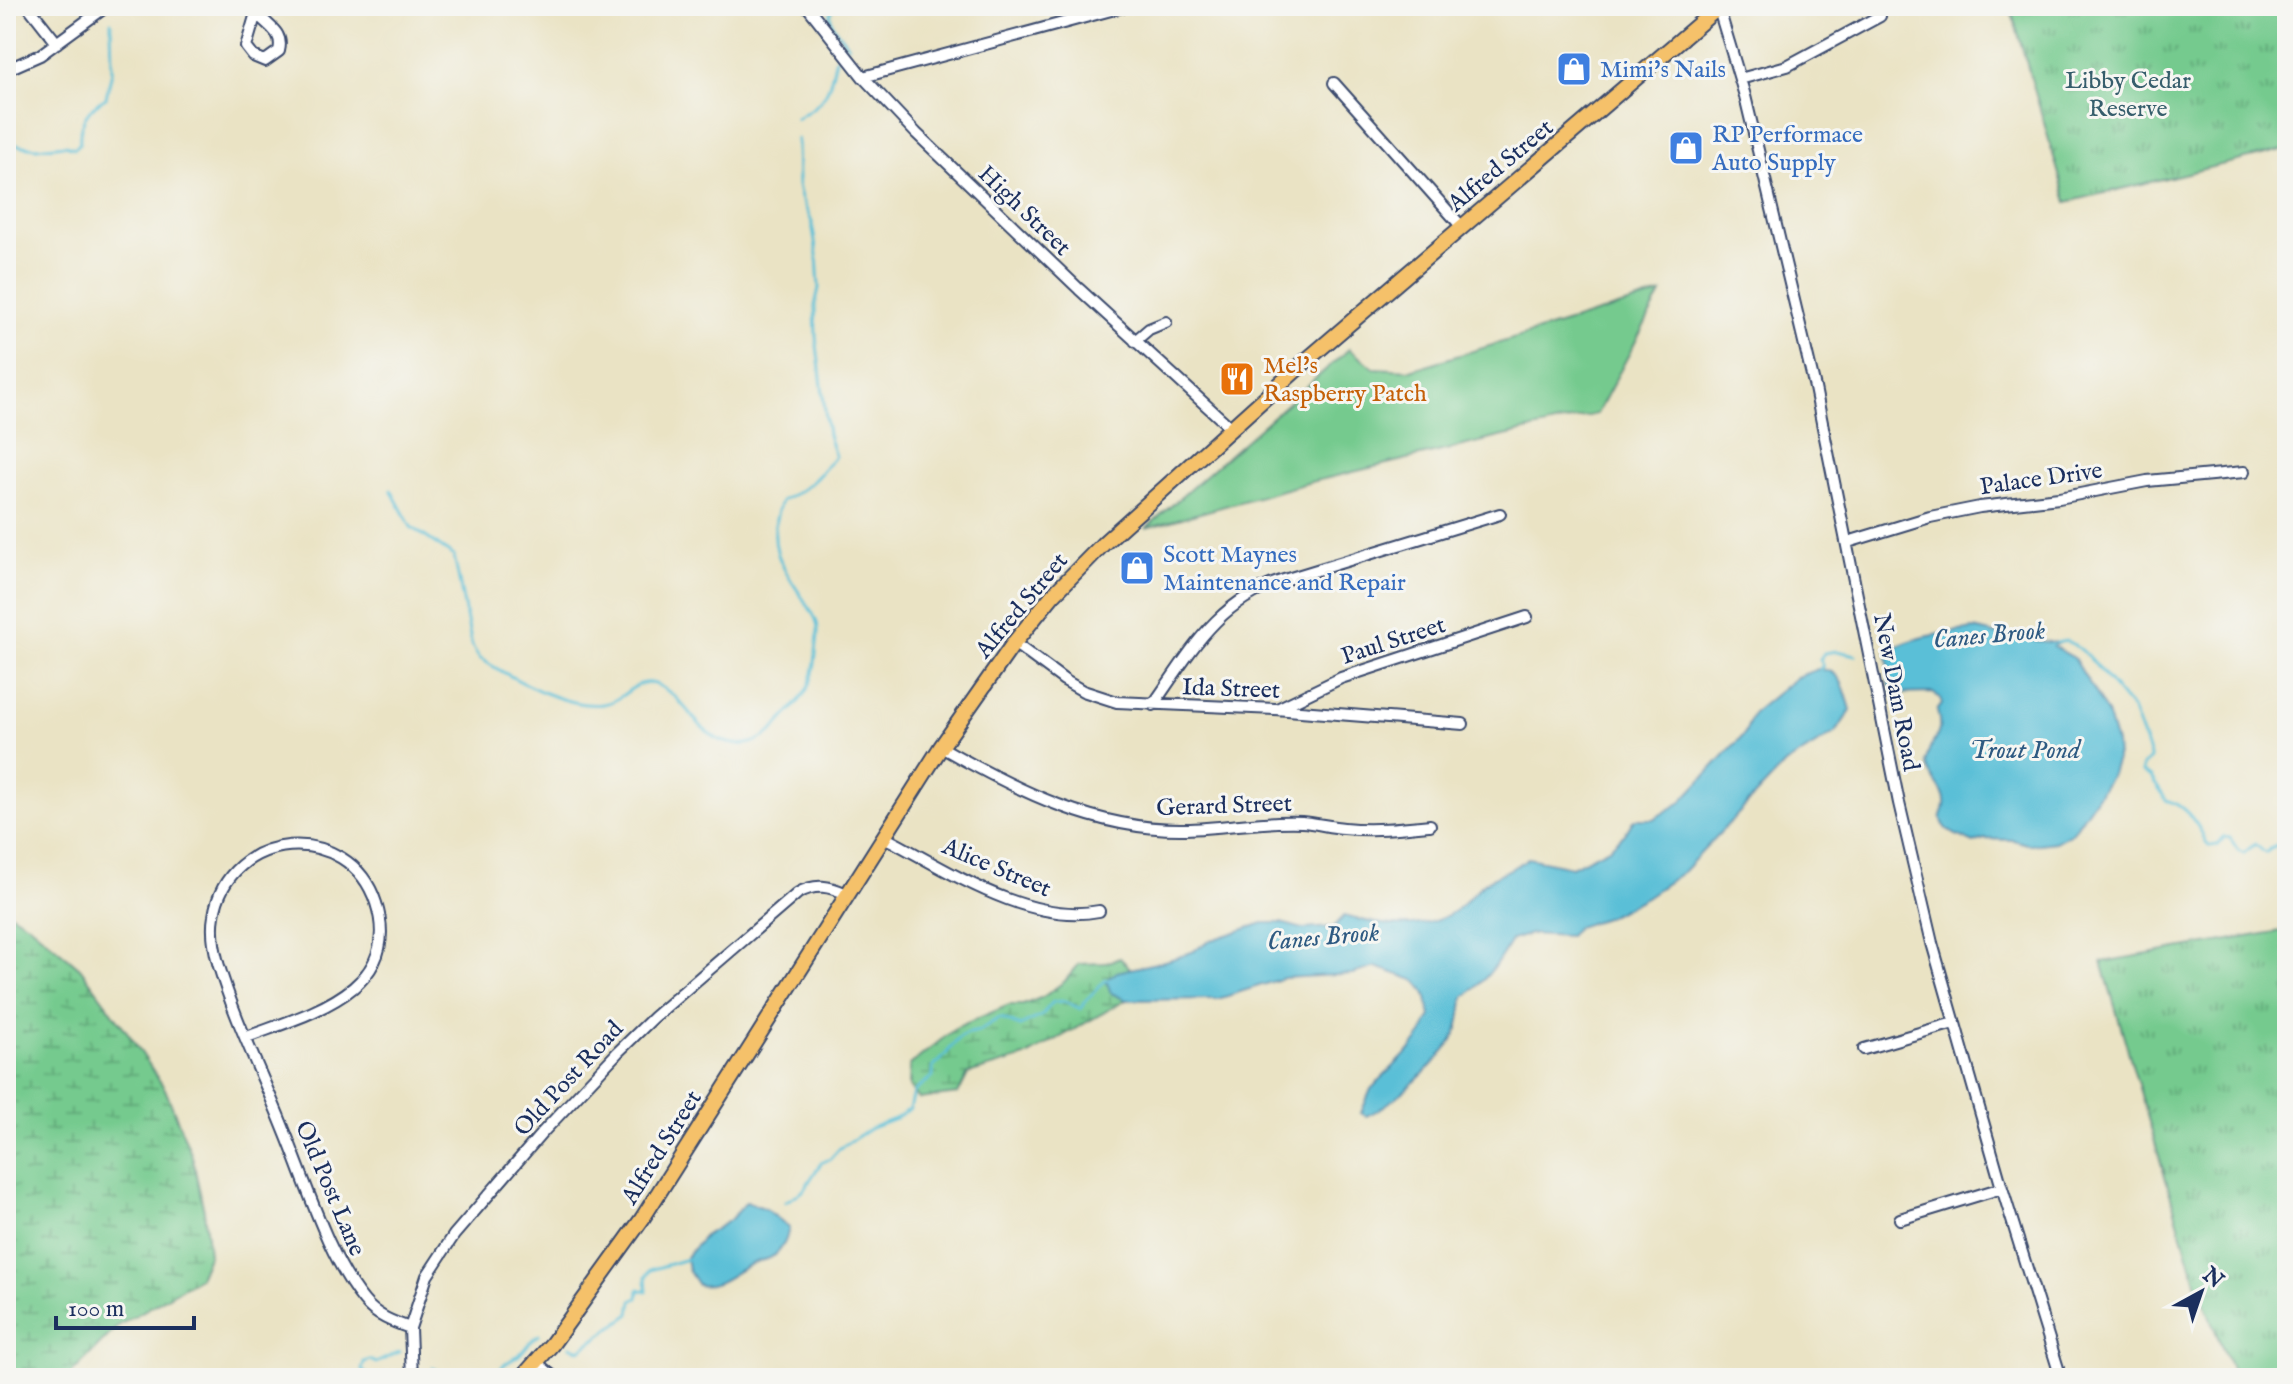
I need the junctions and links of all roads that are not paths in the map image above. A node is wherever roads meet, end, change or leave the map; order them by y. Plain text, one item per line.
1 (28, 6) edge
2 (107, 6) edge
3 (807, 6) edge
4 (1126, 6) edge
5 (1719, 7) edge
6 (255, 9) edge
7 (1880, 16) dead end
8 (57, 43) junction
9 (6, 70) edge
10 (863, 77) junction
11 (1740, 79) junction
12 (1334, 83) dead end
13 (1462, 227) junction
14 (1166, 322) dead end
15 (1135, 341) junction
16 (1231, 428) junction
17 (2244, 472) dead end
18 (1500, 514) dead end
19 (1848, 542) junction
20 (1527, 617) dead end
21 (1014, 643) junction
22 (1153, 705) junction
23 (1275, 709) junction
24 (1463, 724) dead end
25 (941, 747) junction
26 (1430, 825) dead end
27 (884, 837) junction
28 (847, 894) junction
29 (1099, 911) dead end
30 (1954, 1023) junction
31 (247, 1037) junction
32 (1864, 1049) dead end
33 (2002, 1188) junction
34 (1900, 1219) dead end
35 (410, 1328) junction
36 (536, 1362) junction
37 (412, 1378) edge
38 (522, 1378) edge
39 (555, 1378) edge
40 (2061, 1378) edge

1 - 8 street
2 - 8 street
3 - 10 street, High Street
4 - 10 street
5 - 11 street, New Dam Road
5 - 13 main road, Alfred Street
6 - 6 street
7 - 11 street
8 - 9 street
10 - 15 street, High Street
11 - 19 street, New Dam Road
12 - 13 street
13 - 16 main road, Alfred Street
14 - 15 street
15 - 16 street, High Street
16 - 21 main road, Alfred Street
17 - 19 street, Palace Drive
18 - 22 street
19 - 30 street, New Dam Road
20 - 23 street, Paul Street
21 - 22 street, Ida Street
21 - 25 main road, Alfred Street
22 - 23 street, Ida Street
23 - 24 street, Ida Street
25 - 26 street, Gerard Street
25 - 27 main road, Alfred Street
27 - 28 main road, Alfred Street
27 - 29 street, Alice Street
28 - 35 street, Old Post Road
28 - 36 main road, Alfred Street
30 - 32 street
30 - 33 street, New Dam Road
31 - 31 street, Old Post Lane
31 - 35 street, Old Post Lane
33 - 34 street
33 - 40 street, New Dam Road
35 - 37 street, Old Post Road
36 - 38 main road, Alfred Street
36 - 39 street

